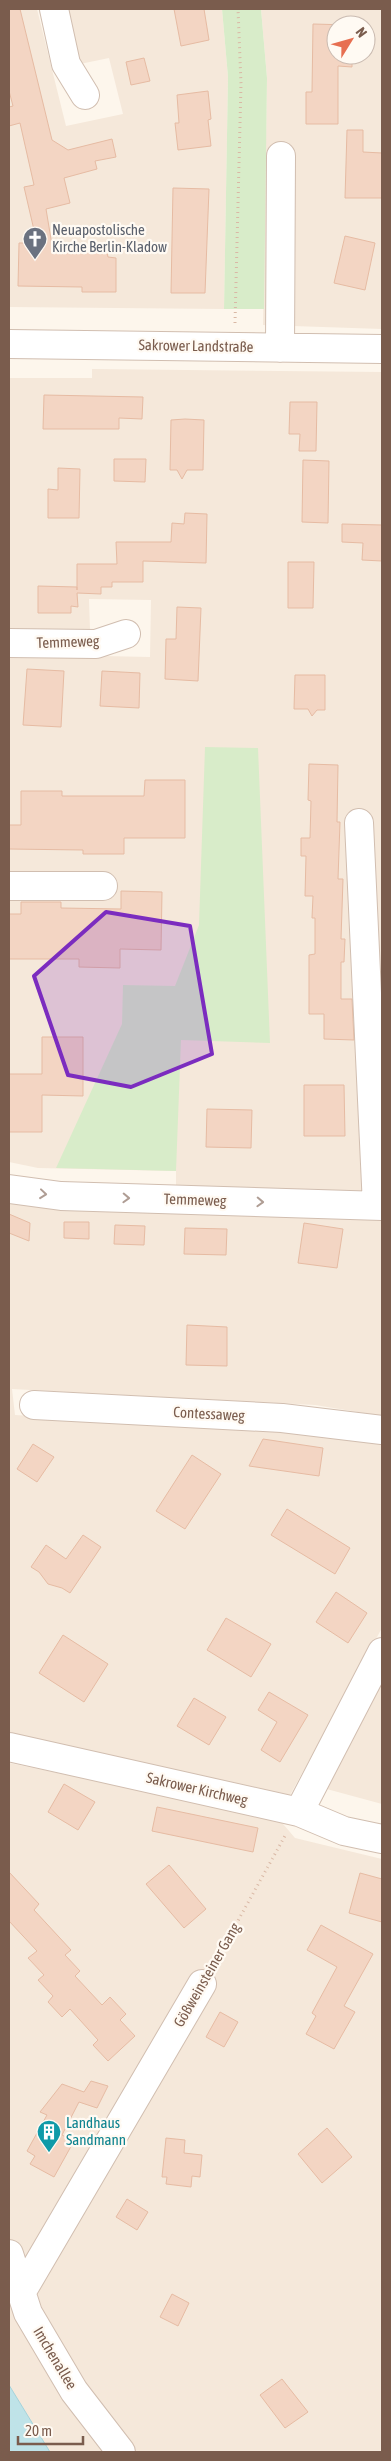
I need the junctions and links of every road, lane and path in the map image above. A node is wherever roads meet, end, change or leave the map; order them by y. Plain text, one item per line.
1 (54, 9) edge
2 (238, 9) edge
3 (85, 95) dead end
4 (281, 156) dead end
5 (9, 344) edge
6 (234, 346) junction
7 (280, 348) junction
8 (382, 349) edge
9 (126, 634) dead end
10 (9, 642) edge
11 (359, 823) dead end
12 (9, 886) edge
13 (103, 886) dead end
14 (9, 1190) edge
15 (379, 1206) edge
16 (34, 1405) dead end
17 (382, 1430) edge
18 (382, 1652) edge
19 (9, 1747) edge
20 (299, 1812) junction
21 (382, 1840) edge
22 (202, 1984) joint
23 (9, 2254) edge
24 (21, 2293) junction
25 (121, 2452) edge

1 - 3 street
2 - 6 path
4 - 7 street
5 - 6 street, Sakrower Landstraße
6 - 7 street, Sakrower Landstraße
7 - 8 street, Sakrower Landstraße
9 - 10 street, Temmeweg
11 - 15 street
12 - 13 street
14 -> 15 street, Temmeweg
16 - 17 street, Contessaweg
18 - 20 street
19 - 20 street, Sakrower Kirchweg
20 - 21 street, Sakrower Kirchweg
20 - 22 path, Gößweinsteiner Gang
22 - 24 street, Gößweinsteiner Gang
23 - 24 street, Imchenallee
24 - 25 street, Imchenallee

